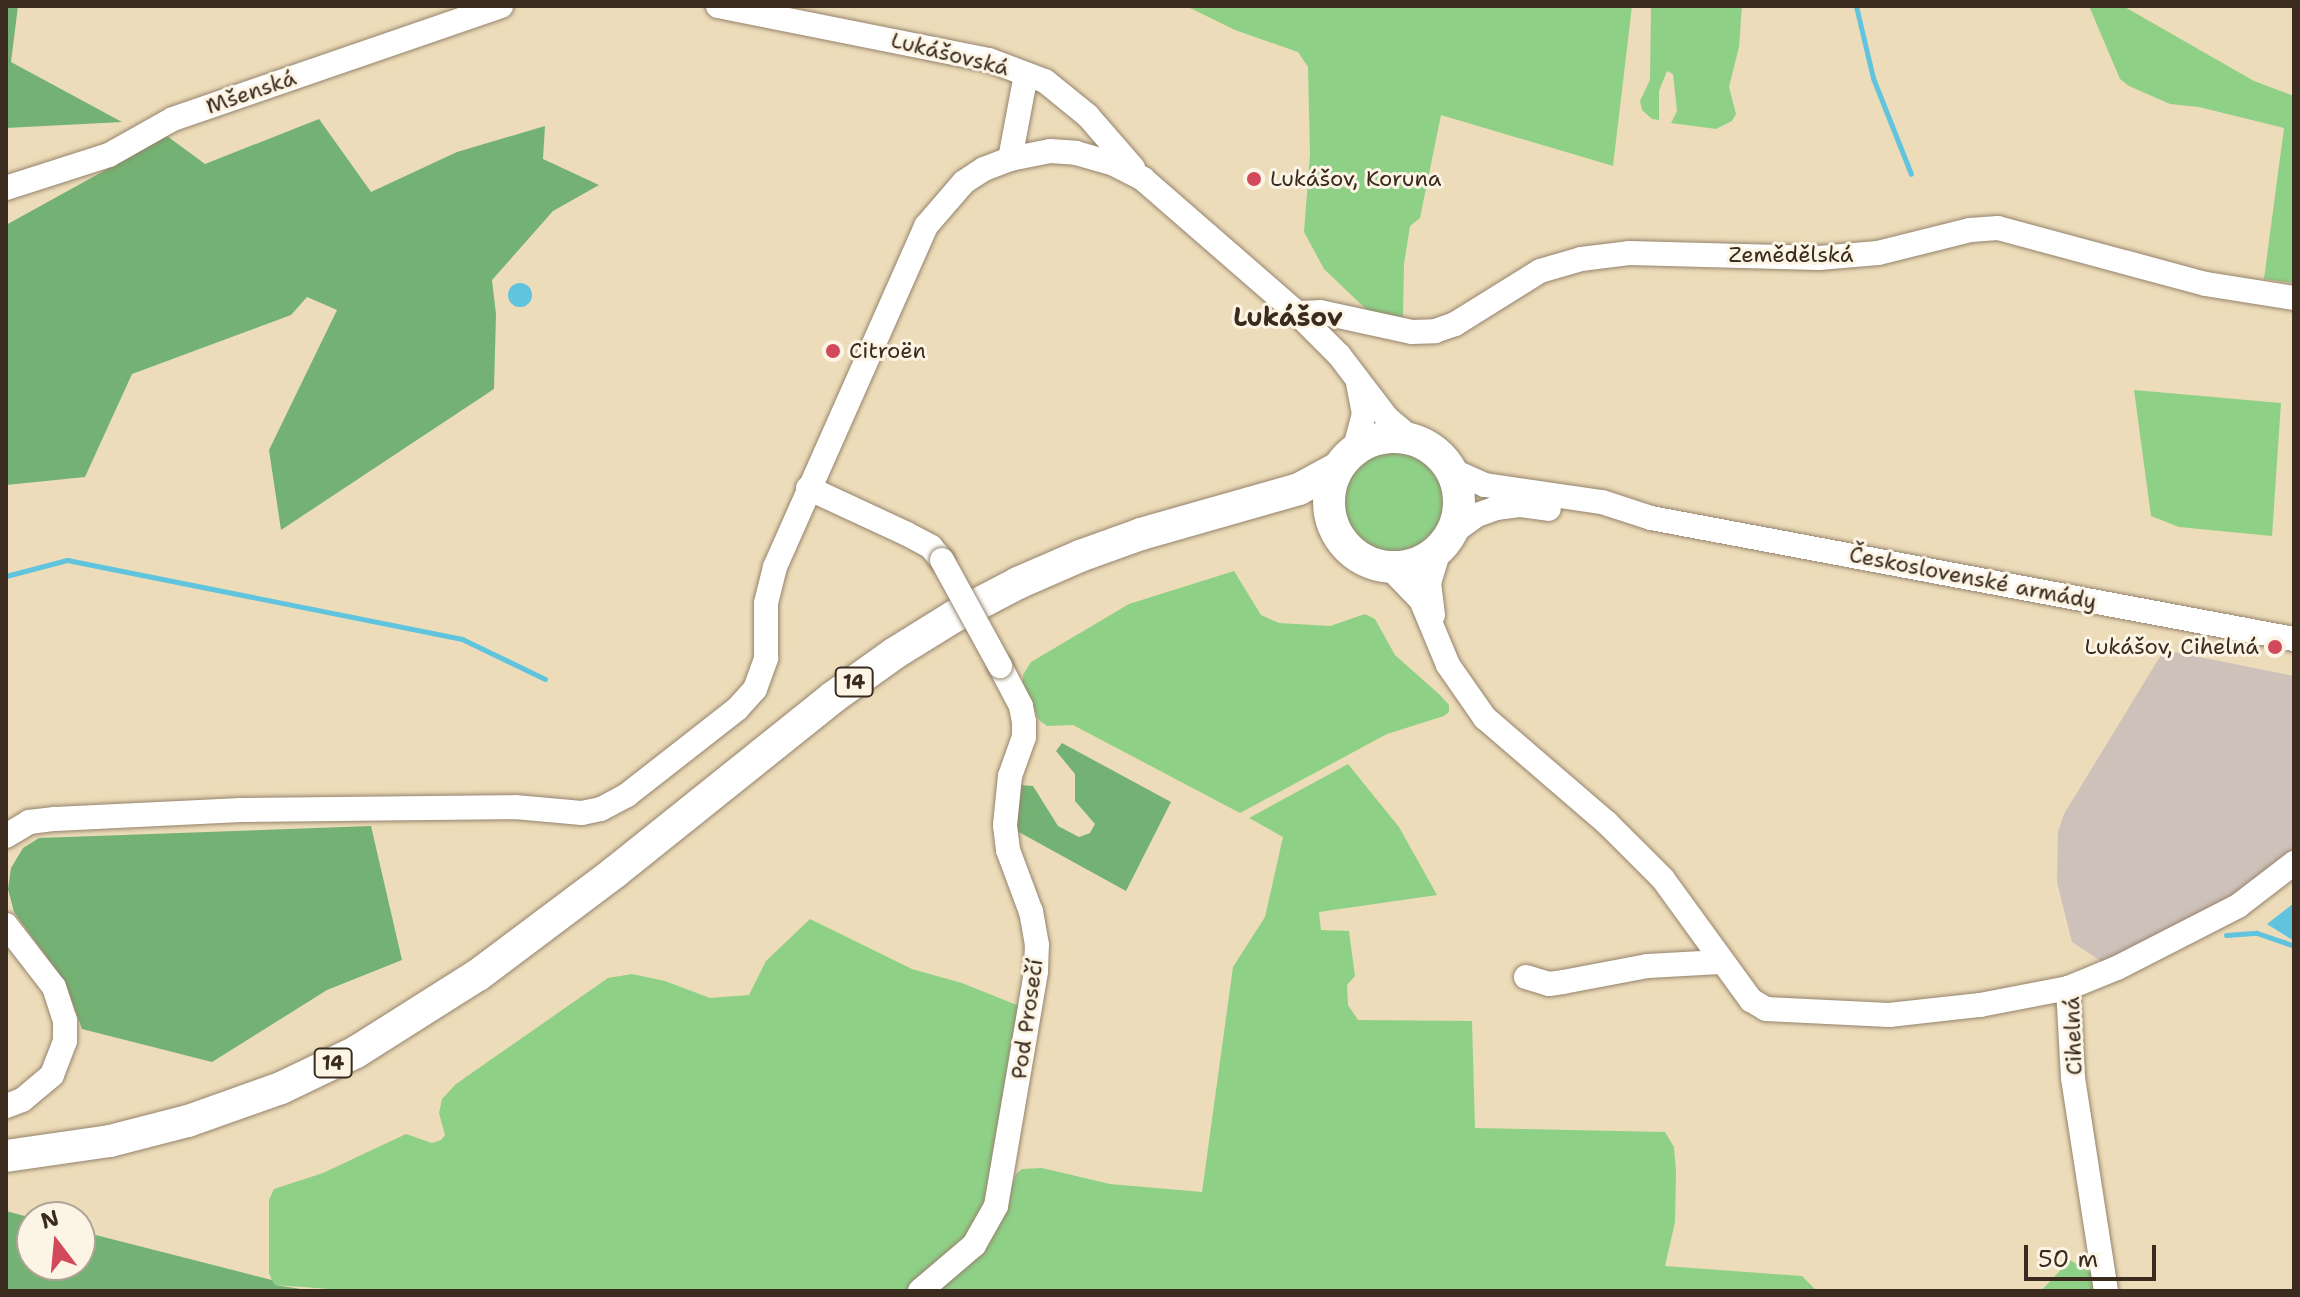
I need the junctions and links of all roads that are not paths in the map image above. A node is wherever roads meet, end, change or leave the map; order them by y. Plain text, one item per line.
1 (501, 6) edge
2 (718, 6) edge
3 (1026, 74) junction
4 (1010, 159) junction
5 (1143, 179) junction
6 (6, 188) edge
7 (2294, 298) edge
8 (1297, 313) junction
9 (1357, 377) junction
10 (1413, 440) junction
11 (1346, 460) junction
12 (1451, 470) junction
13 (808, 488) junction
14 (1204, 517) junction
15 (1651, 518) junction
16 (1334, 528) junction
17 (1446, 541) junction
18 (1390, 568) junction
19 (1436, 634) junction
20 (2294, 639) edge
21 (6, 836) edge
22 (2294, 863) edge
23 (6, 925) edge
24 (1720, 962) junction
25 (1526, 977) dead end
26 (2068, 988) junction
27 (6, 1106) edge
28 (6, 1156) edge
29 (920, 1291) edge
30 (2106, 1291) edge

1 - 6 street, Mšenská
2 - 3 street, Lukášovská
3 - 4 street
3 - 5 street, Lukášovská
4 - 5 street, Československé armády
4 - 13 street, Československé armády
5 - 8 street, Československé armády
7 - 8 street, Zemědělská
8 - 9 street, Československé armády
9 - 10 street, Československé armády
9 - 11 street
10 - 11 main road, 14
10 - 12 main road, Československé armády
11 - 14 main road, 14
11 - 16 main road
12 - 15 street, Československé armády
12 - 17 main road
13 - 21 street, Československé armády
13 - 29 street, Pod Prosečí, bridge
14 - 16 main road, 14
14 - 28 main road, 14
15 - 17 street, Československé armády
15 - 20 street, Československé armády
16 - 18 main road, 14
17 - 18 main road, Československé armády
17 - 19 street
18 - 19 street
19 - 24 street
22 - 26 street, Cihelná
23 - 27 street
24 - 25 street
24 - 26 street
26 - 30 street, Cihelná

